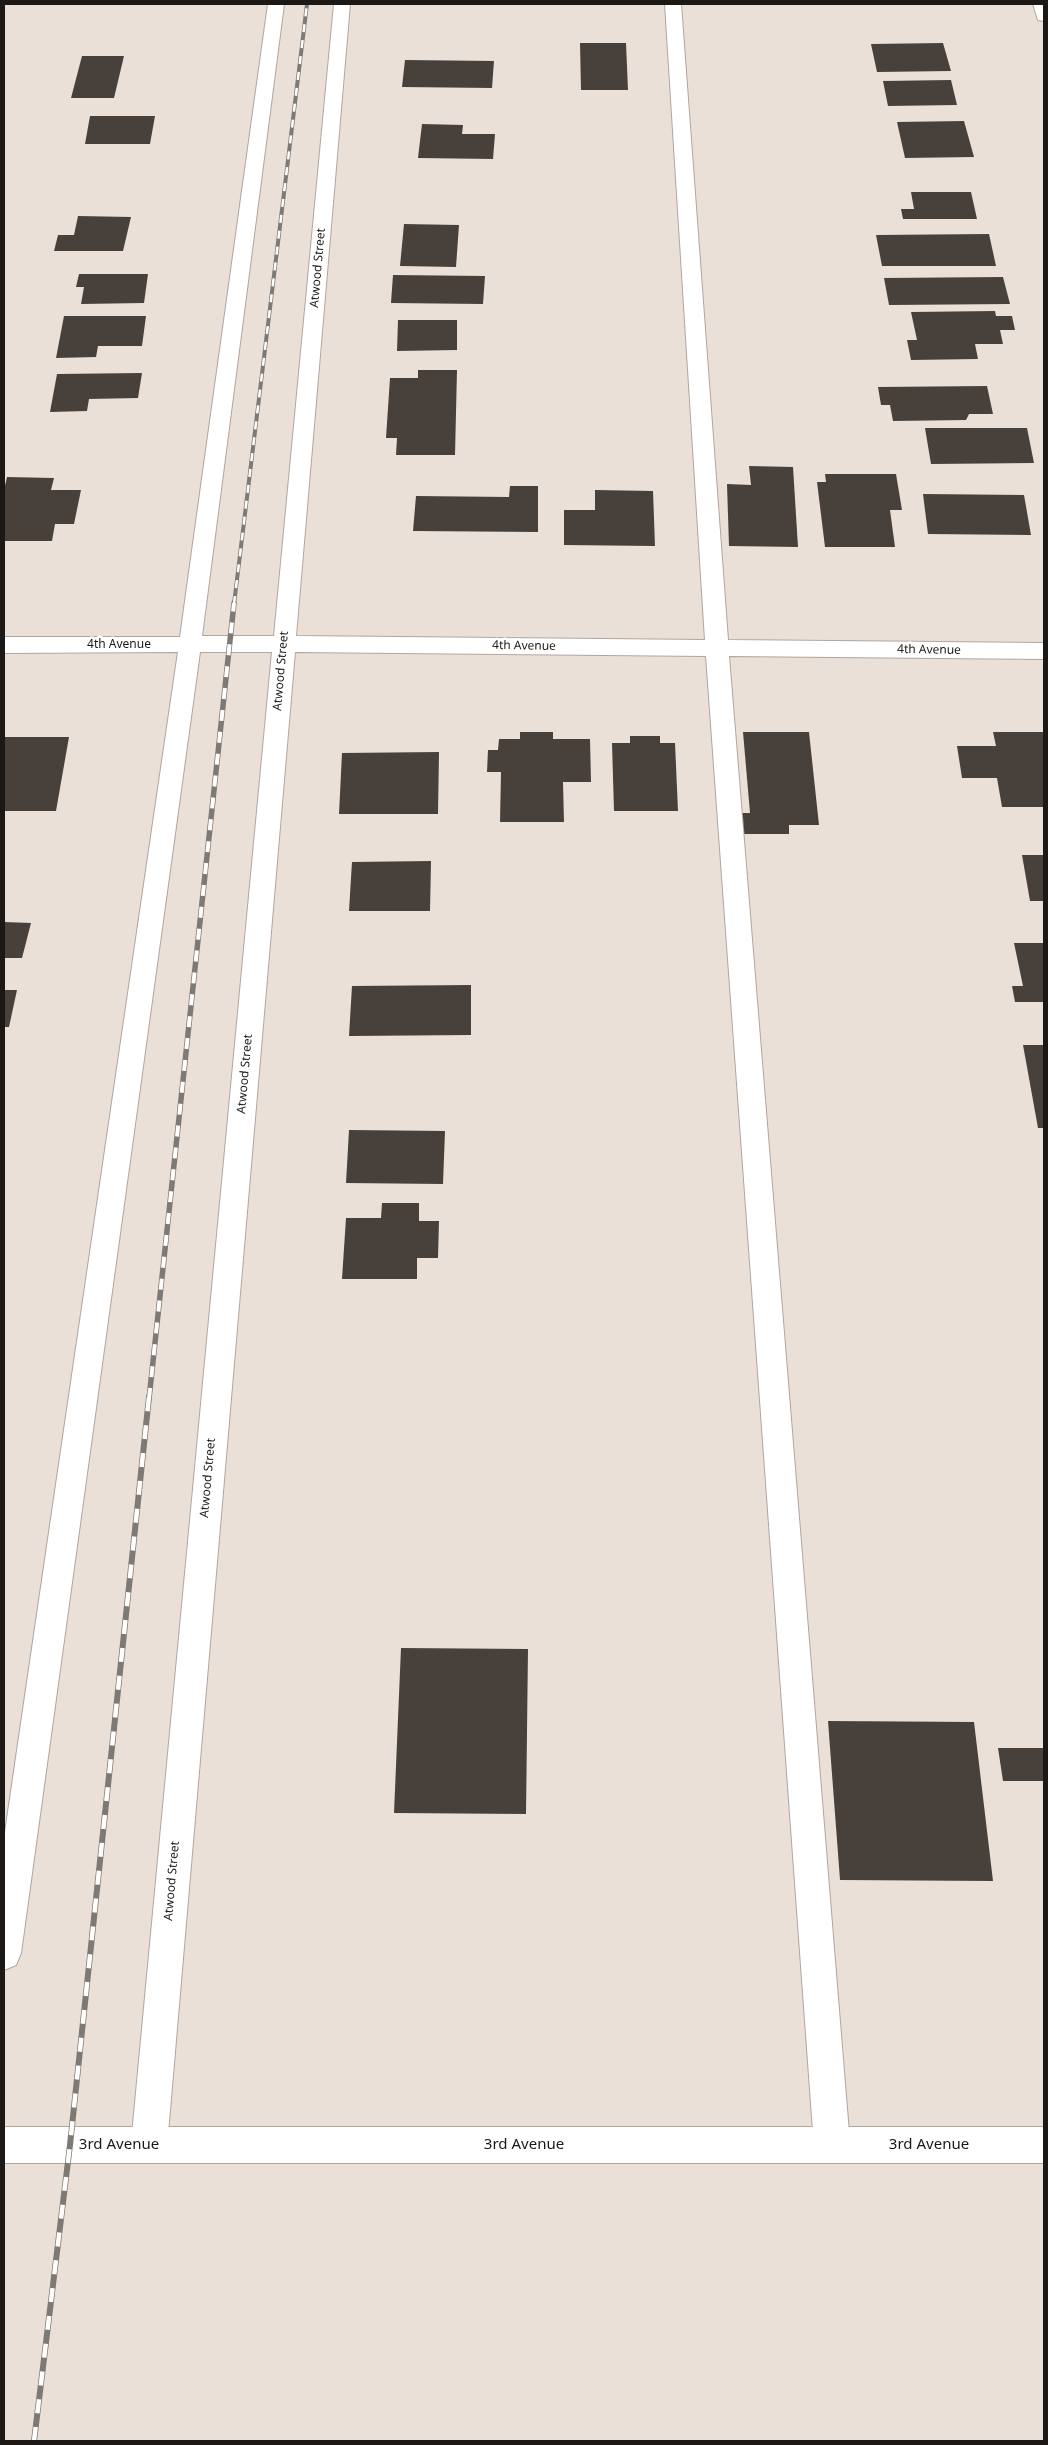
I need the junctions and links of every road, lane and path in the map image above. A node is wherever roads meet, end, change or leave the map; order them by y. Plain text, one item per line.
1 (276, 4) edge
2 (342, 4) edge
3 (673, 4) edge
4 (1041, 4) edge
5 (1044, 16) edge
6 (283, 644) junction
7 (4, 645) edge
8 (190, 645) junction
9 (718, 648) junction
10 (1044, 651) edge
11 (4, 1953) edge
12 (4, 2145) edge
13 (149, 2145) junction
14 (832, 2145) junction
15 (1044, 2145) edge

1 - 8 street
2 - 6 street, Atwood Street
3 - 9 street
4 - 5 street
6 - 8 street, 4th Avenue
6 - 9 street, 4th Avenue
6 - 13 street, Atwood Street
7 - 8 street, 4th Avenue
8 - 11 street
9 - 10 street, 4th Avenue
9 - 14 street
12 - 13 street, 3rd Avenue
13 - 14 street, 3rd Avenue
14 - 15 street, 3rd Avenue

